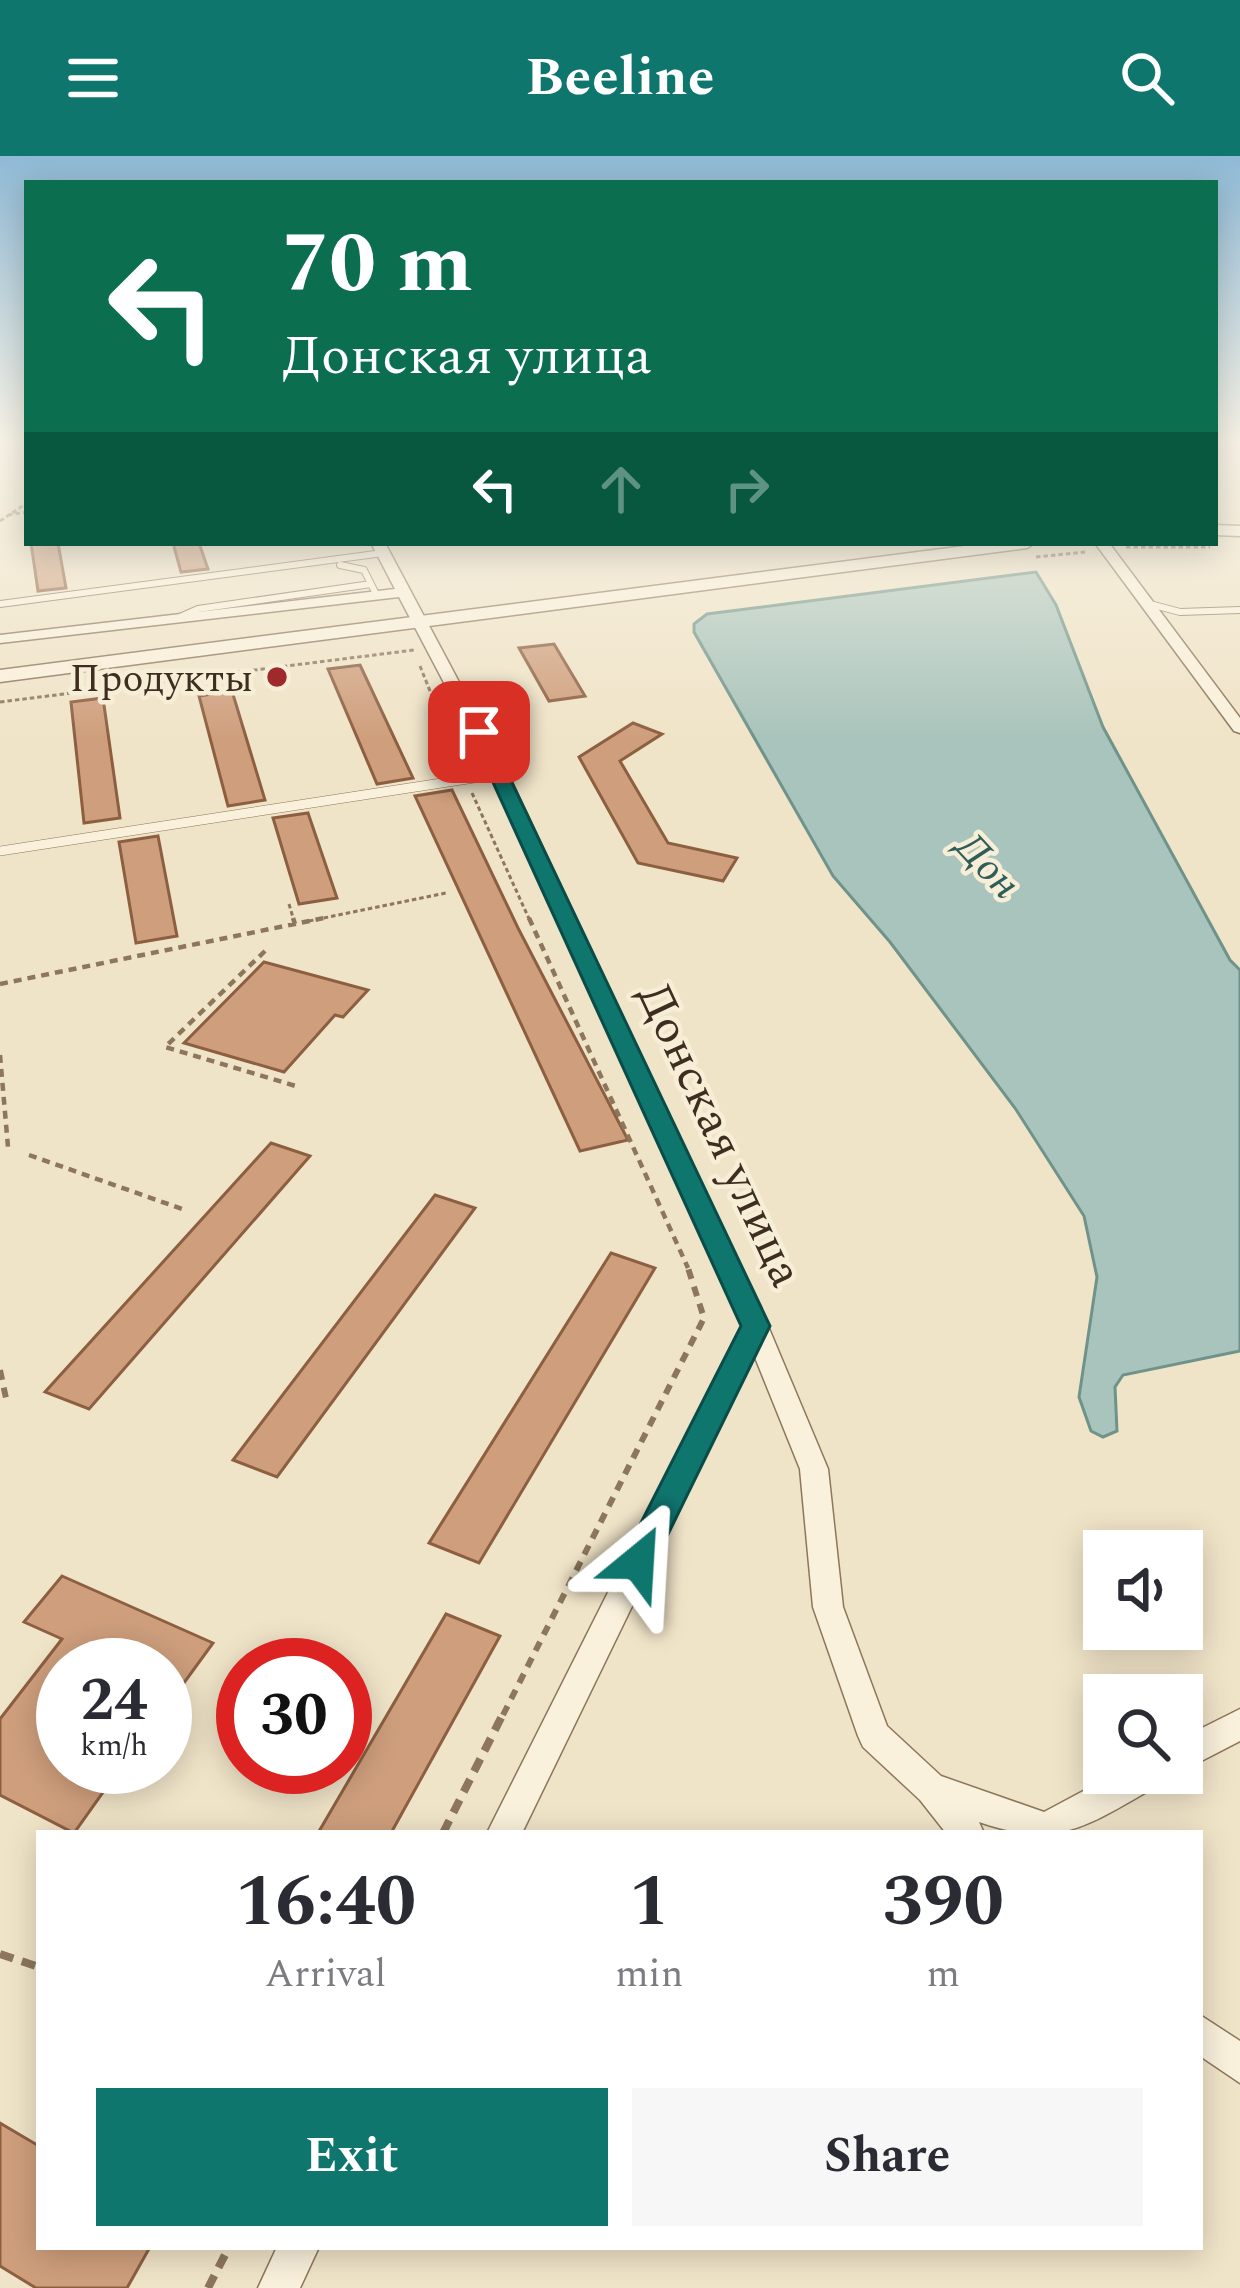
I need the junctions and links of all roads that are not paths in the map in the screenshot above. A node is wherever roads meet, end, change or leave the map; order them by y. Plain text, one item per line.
1 (1003, 546) edge
2 (1104, 546) edge
3 (380, 548) edge
4 (185, 580) junction
5 (373, 589) junction
6 (404, 592) junction
7 (0, 604) edge
8 (1150, 604) junction
9 (1240, 610) edge
10 (415, 621) junction
11 (0, 639) edge
12 (0, 676) edge
13 (1240, 728) edge
14 (500, 774) junction
15 (0, 851) edge
16 (755, 1326) junction
17 (1240, 1724) edge
18 (1203, 1744) edge
19 (930, 1788) junction
20 (1110, 1794) edge
21 (505, 1830) edge
22 (965, 1830) edge
23 (1203, 2035) edge
24 (1240, 2064) edge
25 (297, 2250) edge
26 (278, 2288) edge

1 - 10 street
2 - 8 street
3 - 4 lane
3 - 6 street, Донская улица
4 - 5 lane
4 - 7 lane
5 - 6 street
5 - 11 street
6 - 10 street, Донская улица
8 - 9 lane
8 - 13 street
10 - 12 street
10 - 14 street, Донская улица
14 - 15 lane
14 - 16 street, Донская улица
16 - 19 street
16 - 21 street, Донская улица
17 - 18 street
19 - 20 street
19 - 22 street
23 - 24 street
25 - 26 street

